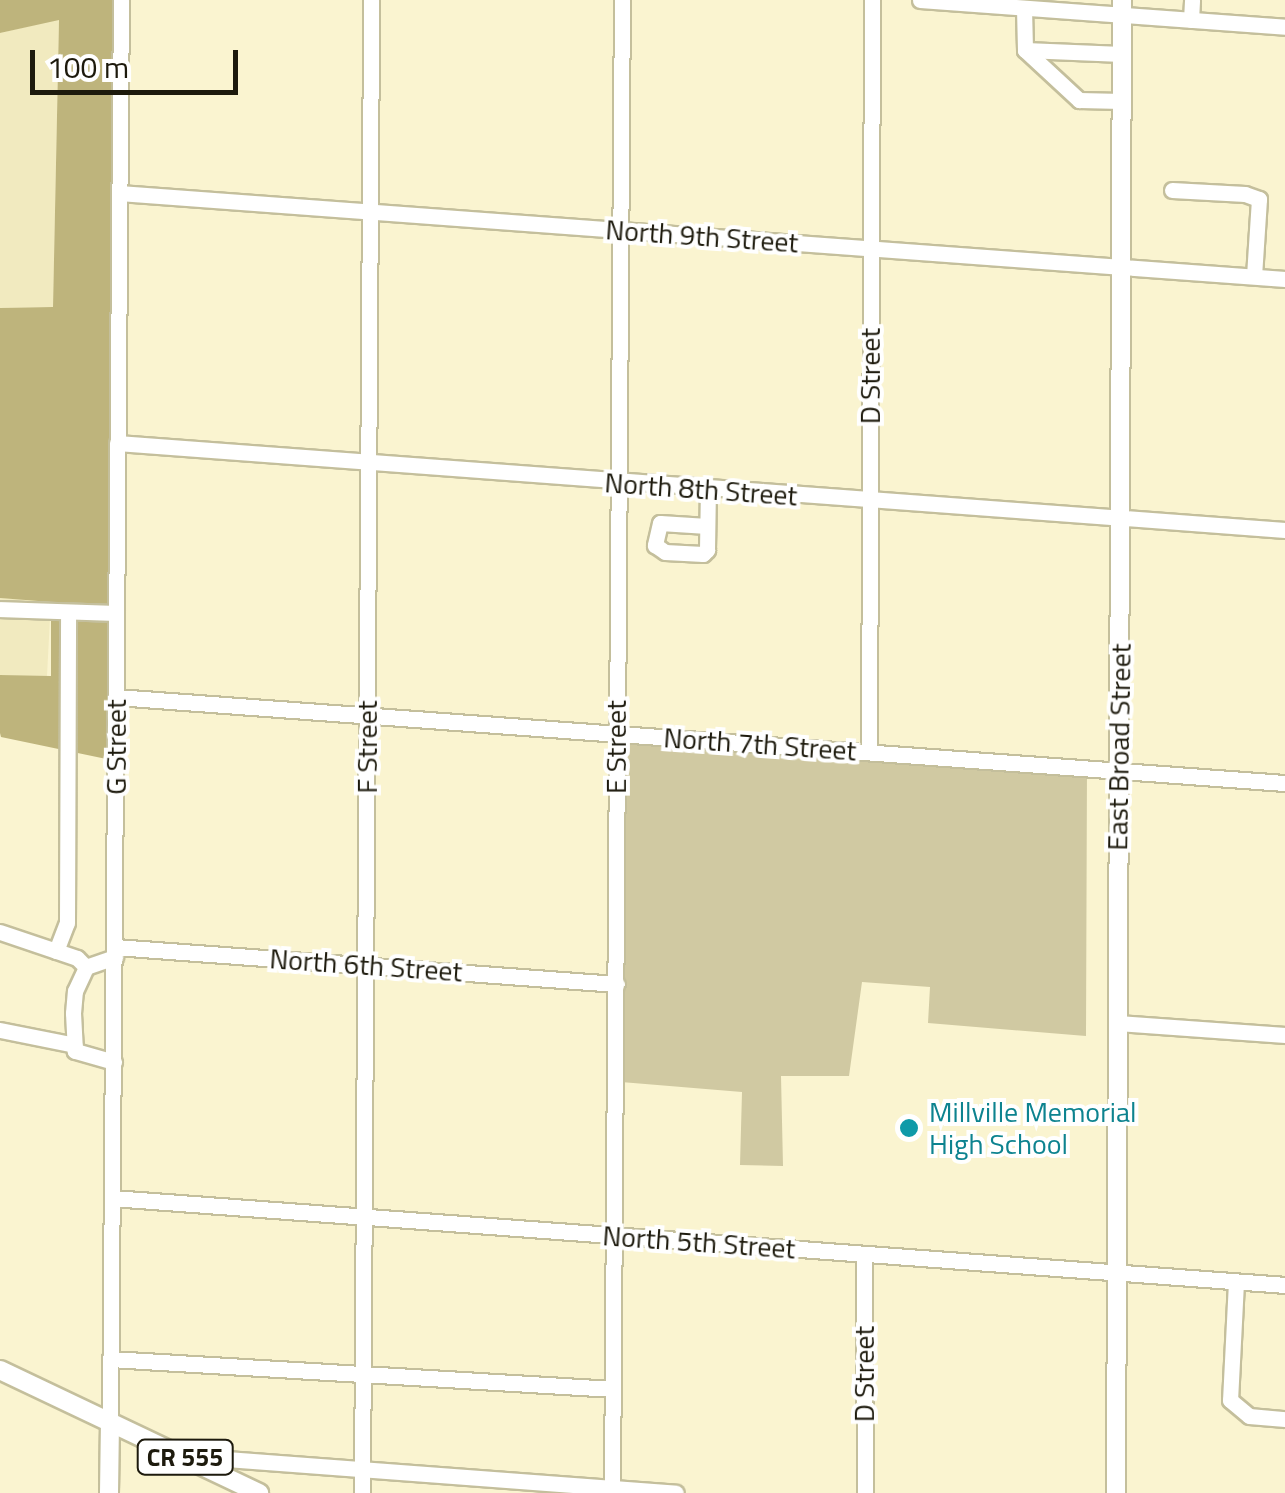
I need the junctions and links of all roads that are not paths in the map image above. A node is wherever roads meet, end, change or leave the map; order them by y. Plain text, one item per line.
1 (121, 0) edge
2 (371, 0) edge
3 (622, 0) edge
4 (872, 0) edge
5 (920, 0) edge
6 (1192, 0) edge
7 (1024, 8) junction
8 (1122, 8) edge
9 (1191, 20) junction
10 (1285, 27) edge
11 (1025, 50) junction
12 (1122, 54) junction
13 (1122, 102) junction
14 (1172, 190) dead end
15 (119, 193) junction
16 (370, 211) junction
17 (620, 230) junction
18 (871, 248) junction
19 (1121, 266) junction
20 (1254, 276) junction
21 (1285, 279) edge
22 (117, 443) junction
23 (368, 463) junction
24 (618, 482) junction
25 (708, 489) junction
26 (870, 501) junction
27 (1121, 518) junction
28 (707, 526) dead end
29 (1285, 530) edge
30 (0, 609) edge
31 (68, 612) junction
32 (116, 614) junction
33 (116, 697) junction
34 (367, 716) junction
35 (616, 734) junction
36 (868, 752) junction
37 (1120, 771) junction
38 (1285, 783) edge
39 (0, 932) edge
40 (56, 950) junction
41 (115, 952) junction
42 (366, 965) junction
43 (86, 967) junction
44 (617, 984) junction
45 (1118, 1022) junction
46 (0, 1030) edge
47 (1285, 1035) edge
48 (74, 1045) junction
49 (114, 1062) junction
50 (112, 1198) junction
51 (364, 1217) junction
52 (614, 1235) junction
53 (864, 1255) junction
54 (1117, 1274) junction
55 (1236, 1282) junction
56 (1285, 1286) edge
57 (110, 1359) junction
58 (0, 1370) edge
59 (363, 1374) junction
60 (612, 1390) junction
61 (1285, 1419) edge
62 (110, 1422) junction
63 (182, 1456) junction
64 (362, 1469) junction
65 (612, 1491) edge
66 (109, 1493) edge
67 (259, 1493) edge
68 (362, 1493) edge
69 (676, 1493) edge
70 (865, 1493) edge
71 (1116, 1493) edge

1 - 15 street, G Street
2 - 16 street, F Street
3 - 17 street, E Street
4 - 18 street, D Street
5 - 7 street
6 - 9 street
7 - 8 street
7 - 11 street
8 - 9 street
8 - 12 main road, East Broad Street
9 - 10 street
11 - 12 street
11 - 13 street
12 - 13 main road, East Broad Street
13 - 19 main road, East Broad Street
14 - 20 street
15 - 16 street, North 9th Street
15 - 22 street, G Street
16 - 17 street, North 9th Street
16 - 23 street, F Street
17 - 18 street, North 9th Street
17 - 24 street, E Street
18 - 19 street, North 9th Street
18 - 26 street, D Street
19 - 20 street, North 9th Street
19 - 27 main road, East Broad Street
20 - 21 street, North 9th Street
22 - 23 street, North 8th Street
22 - 32 street, G Street
23 - 24 street, North 8th Street
23 - 34 street, F Street
24 - 25 street, North 8th Street
24 - 35 street, E Street
25 - 26 street, North 8th Street
25 - 28 street
26 - 27 street, North 8th Street
26 - 36 street, D Street
27 - 29 street, North 8th Street
27 - 37 main road, East Broad Street
30 - 31 street
31 - 32 street
31 - 40 street
32 - 33 street, G Street
33 - 34 street, North 7th Street
33 - 41 street, G Street
34 - 35 street, North 7th Street
34 - 42 street, F Street
35 - 36 street, North 7th Street
35 - 44 street, E Street
36 - 37 street, North 7th Street
37 - 38 street, North 7th Street
37 - 45 main road, East Broad Street
39 - 40 street
40 - 43 street
41 - 42 street, North 6th Street
41 - 43 street
41 - 49 street, G Street
42 - 44 street, North 6th Street
42 - 51 street, F Street
43 - 48 street
44 - 52 street, E Street
45 - 47 street
45 - 54 main road, East Broad Street
46 - 48 street
48 - 49 street
49 - 50 street, G Street
50 - 51 street, North 5th Street
50 - 57 street, G Street
51 - 52 street, North 5th Street
51 - 59 street, F Street
52 - 53 street, North 5th Street
52 - 60 street, E Street
53 - 54 street, North 5th Street
53 - 70 street, D Street
54 - 55 street, North 5th Street
54 - 71 main road, East Broad Street
55 - 56 street, North 5th Street
55 - 61 street
57 - 59 street
57 - 62 street, G Street
58 - 62 main road, CR 555
59 - 60 street
59 - 64 street, F Street
60 - 65 street, E Street
62 - 63 main road, CR 555
62 - 66 main road, G Street
63 - 64 street
63 - 67 main road, CR 555
64 - 65 street
64 - 68 street, F Street
65 - 69 street

